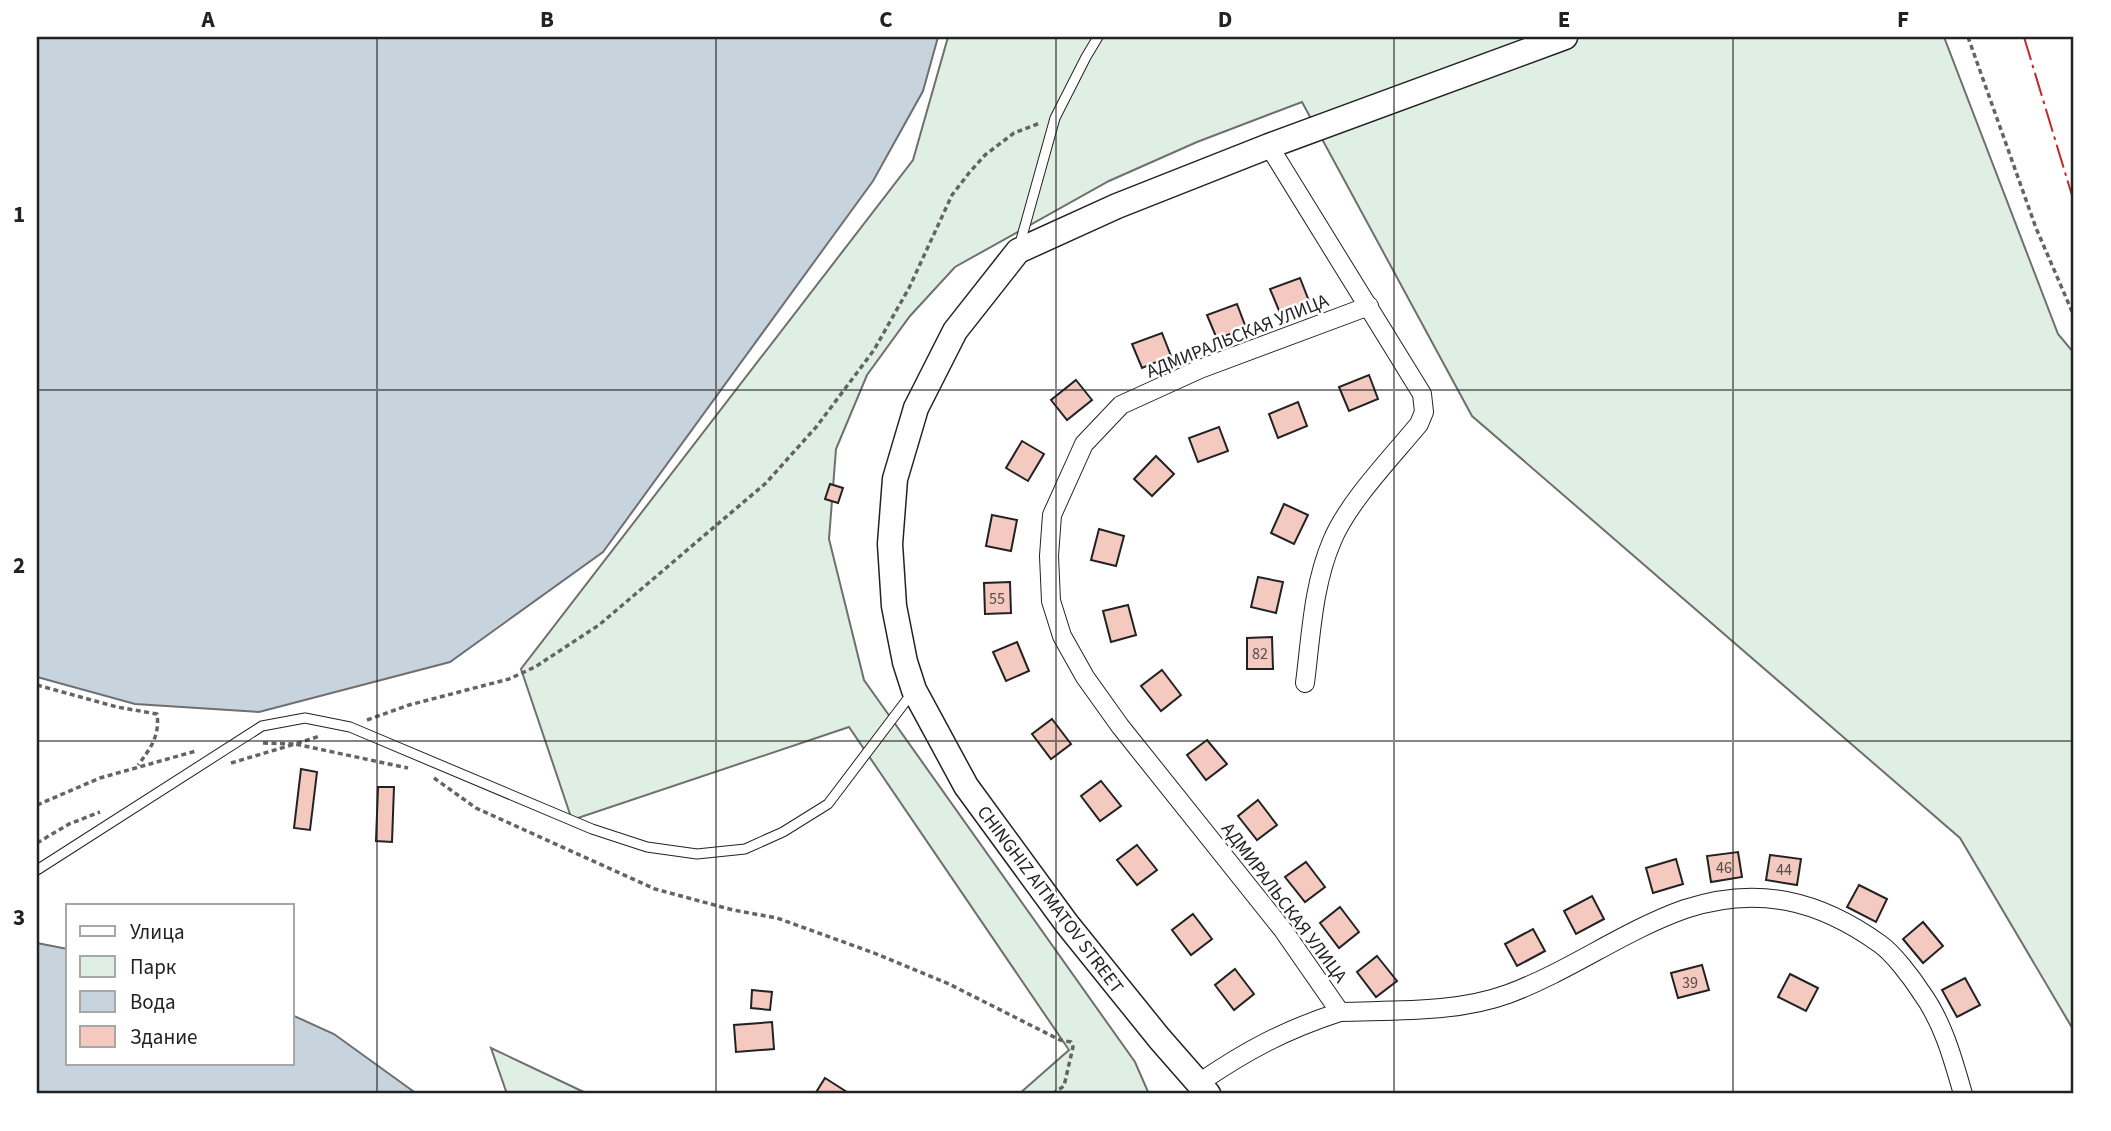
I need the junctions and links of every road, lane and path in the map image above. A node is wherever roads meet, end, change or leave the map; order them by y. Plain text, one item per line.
1 (1098, 37) edge
2 (1565, 37) edge
3 (1968, 37) edge
4 (1055, 118) junction
5 (1269, 146) junction
6 (1018, 251) junction
7 (1369, 306) junction
8 (2074, 316) edge
9 (1305, 683) dead end
10 (37, 685) edge
11 (914, 690) junction
12 (350, 727) junction
13 (295, 744) junction
14 (231, 746) junction
15 (198, 751) dead end
16 (225, 764) dead end
17 (137, 766) junction
18 (410, 768) dead end
19 (430, 775) dead end
20 (37, 804) edge
21 (101, 812) dead end
22 (37, 843) edge
23 (37, 870) edge
24 (1340, 1012) junction
25 (1203, 1088) edge
26 (1052, 1094) edge
27 (1963, 1094) edge

1 - 4 lane
2 - 5 street
3 - 8 path
4 - 6 lane
4 - 12 path
5 - 6 street
5 - 7 street
6 - 11 street, CHINGHIZ AITMATOV STREET
7 - 9 street
7 - 24 street, АДМИРАЛЬСКАЯ УЛИЦА
10 - 17 path
11 - 12 lane
11 - 25 street, CHINGHIZ AITMATOV STREET
12 - 13 path
12 - 14 lane
13 - 14 path
13 - 16 path
13 - 18 path
14 - 23 lane
15 - 17 path
17 - 20 path
19 - 26 path
21 - 22 path
24 - 25 street
24 - 27 street, АДМИРАЛЬСКАЯ УЛИЦА

